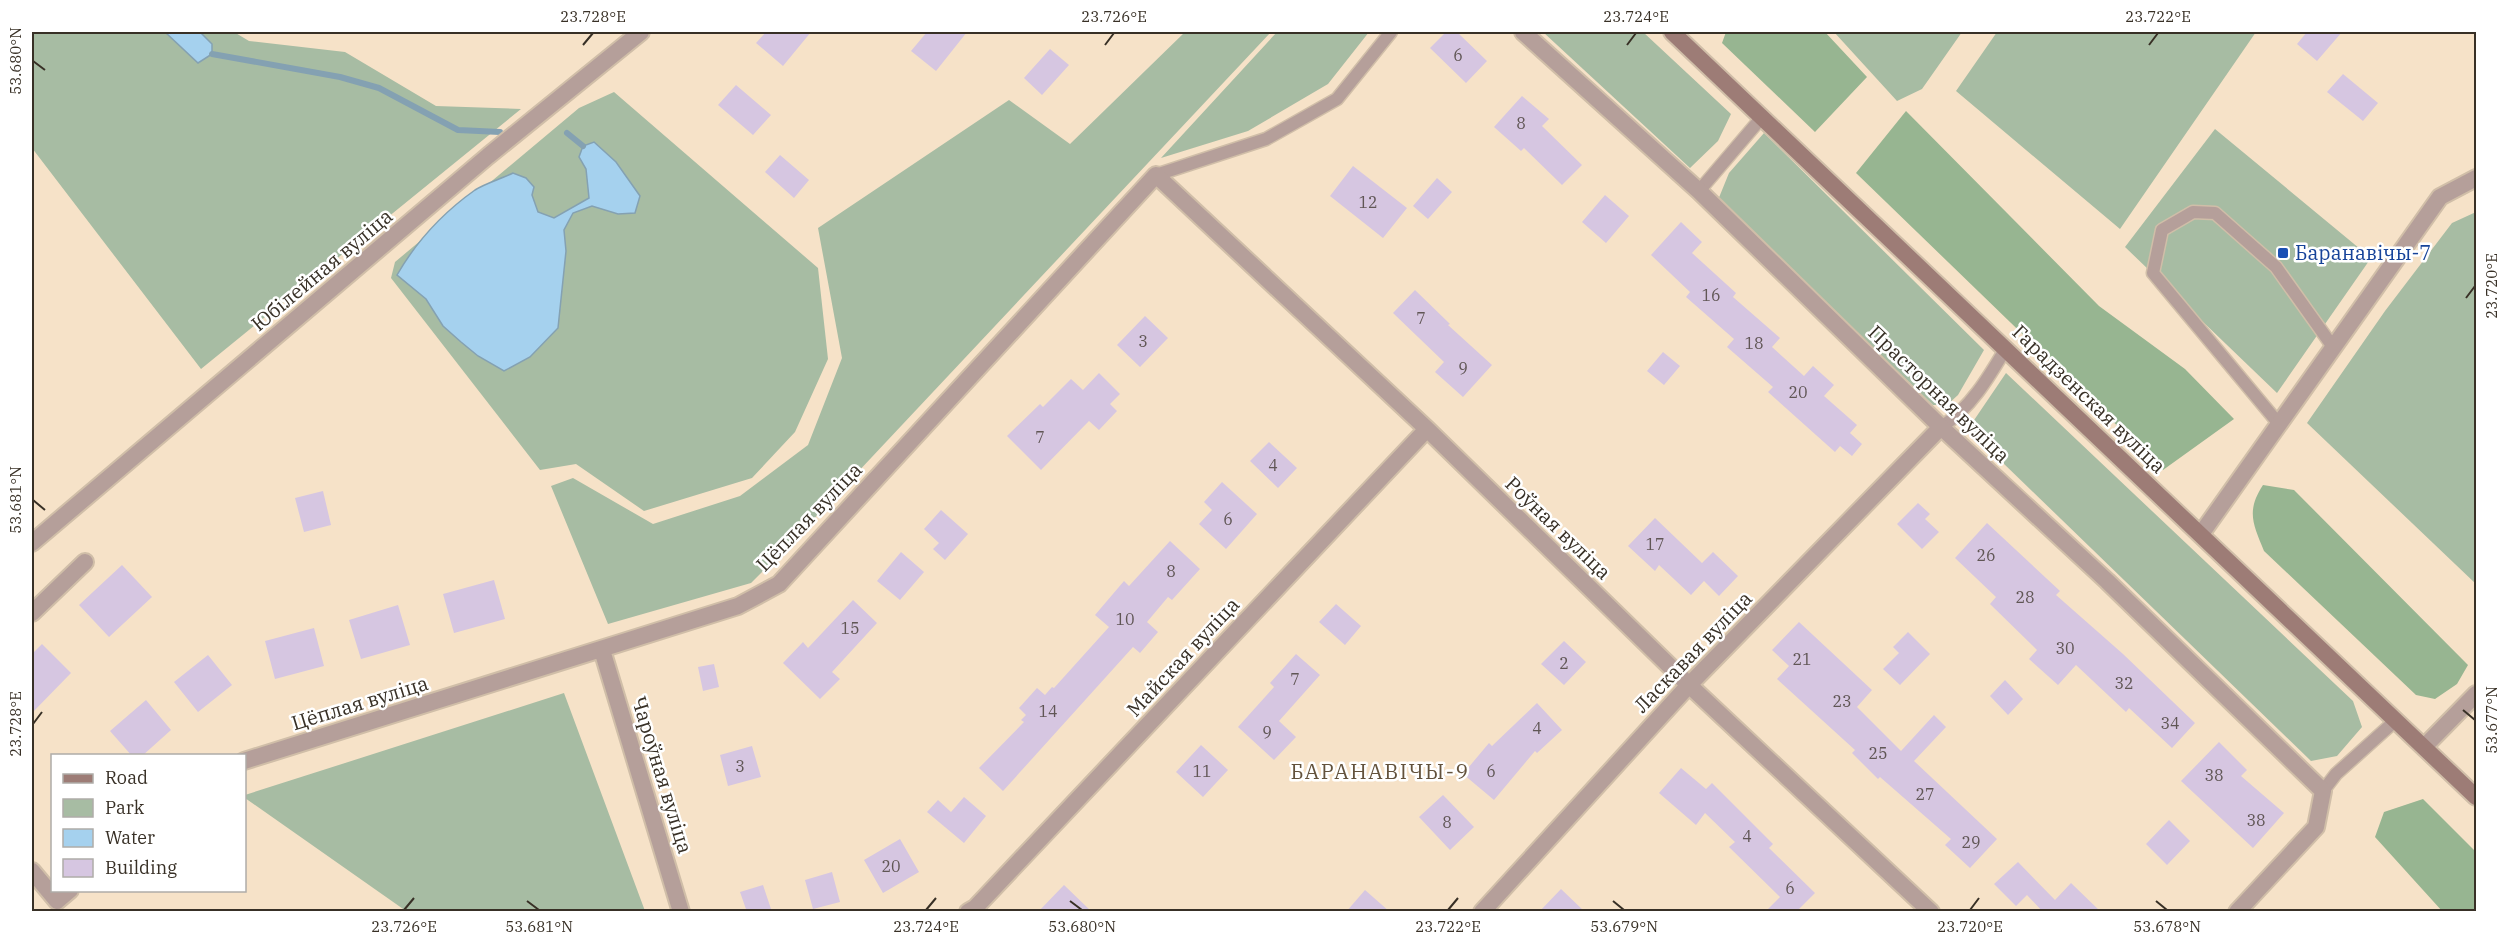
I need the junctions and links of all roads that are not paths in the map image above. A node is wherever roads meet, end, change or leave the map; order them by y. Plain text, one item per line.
1 (641, 32) edge
2 (1390, 32) edge
3 (1523, 32) edge
4 (1671, 32) edge
5 (1763, 117) junction
6 (1156, 175) junction
7 (2476, 178) edge
8 (1699, 191) junction
9 (2333, 347) junction
10 (2006, 348) junction
11 (2279, 424) junction
12 (1941, 426) junction
13 (1427, 429) junction
14 (2201, 534) junction
15 (32, 543) edge
16 (85, 562) dead end
17 (32, 613) edge
18 (602, 650) junction
19 (1689, 685) junction
20 (2476, 694) edge
21 (2395, 720) junction
22 (2424, 747) junction
23 (246, 760) edge
24 (2323, 791) junction
25 (2476, 797) edge
26 (32, 870) edge
27 (69, 892) edge
28 (681, 912) edge
29 (968, 912) edge
30 (1482, 912) edge
31 (1931, 912) edge
32 (2237, 912) edge

1 - 15 street, Юбілейная вуліца
2 - 6 lane
3 - 8 street, Прасторная вуліца
4 - 5 main road, Гарадзенская вуліца
5 - 8 lane
5 - 10 main road, Гарадзенская вуліца
6 - 13 street, Роўная вуліца
6 - 18 street, Цёплая вуліца
7 - 9 street
8 - 12 street, Прасторная вуліца
9 - 11 street
9 - 11 lane
10 - 12 lane
10 - 14 main road, Гарадзенская вуліца
11 - 14 street
12 - 19 street, Ласкавая вуліца
12 - 24 street, Прасторная вуліца
13 - 19 street, Роўная вуліца
13 - 29 street, Майская вуліца
14 - 21 main road, Гарадзенская вуліца
16 - 17 street
18 - 23 street, Цёплая вуліца
18 - 28 street, Чароўная вуліца
19 - 30 street, Ласкавая вуліца
19 - 31 street, Роўная вуліца
20 - 22 street
21 - 22 main road, Гарадзенская вуліца
21 - 24 lane
22 - 25 main road, Гарадзенская вуліца
24 - 32 street
26 - 27 street

